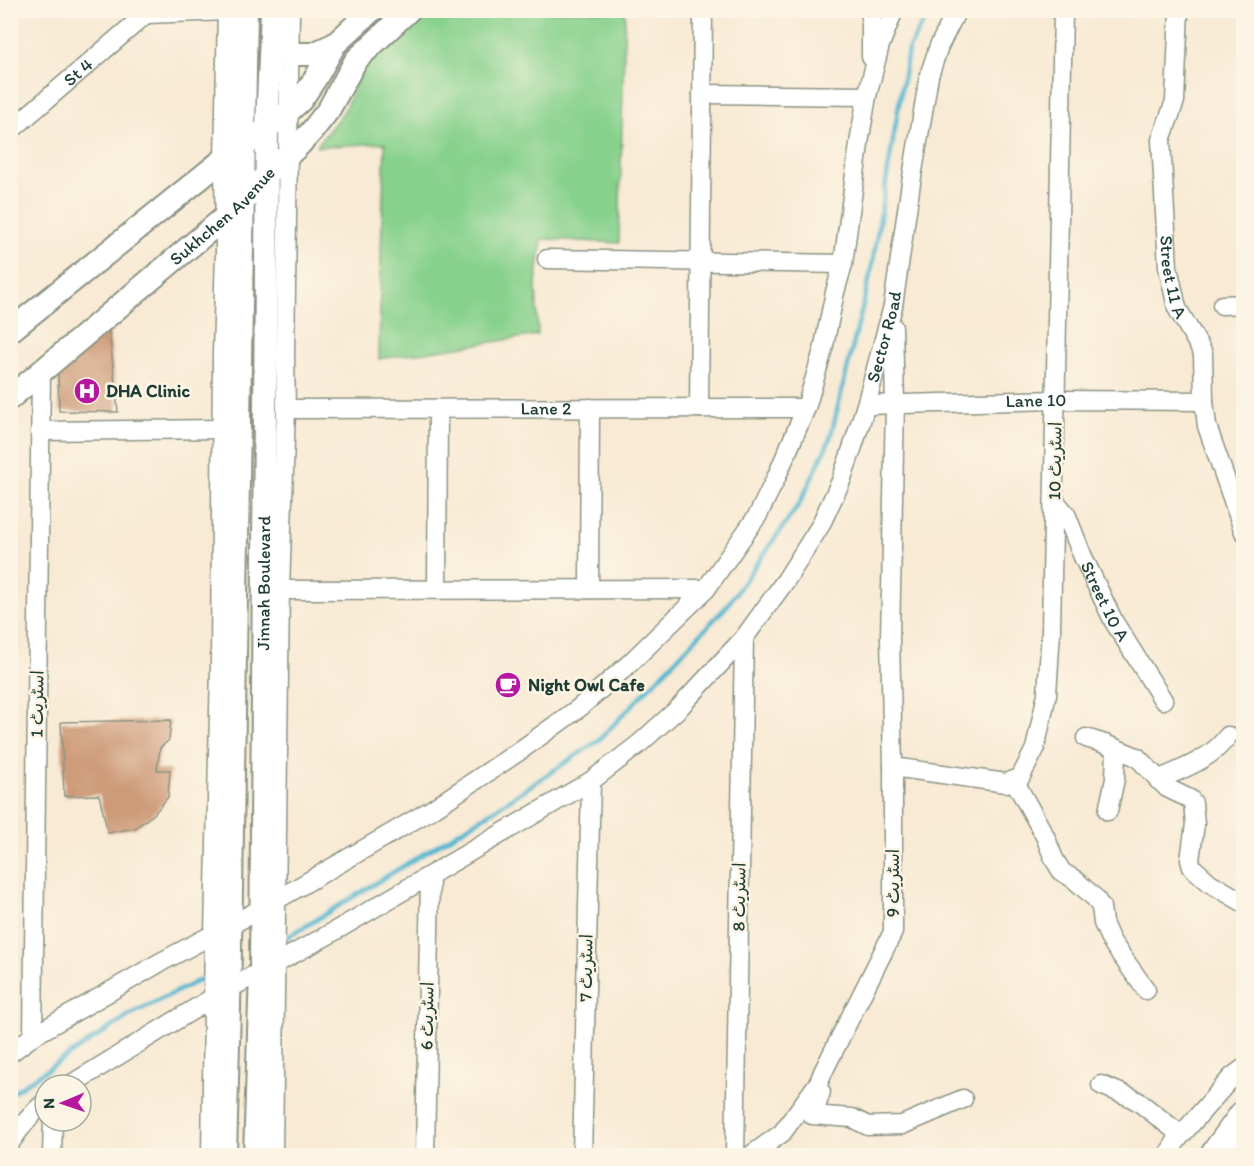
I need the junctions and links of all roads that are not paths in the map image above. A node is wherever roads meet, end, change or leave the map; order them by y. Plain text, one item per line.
1 (246, 10) edge
2 (272, 10) edge
3 (290, 10) edge
4 (372, 10) edge
5 (409, 10) edge
6 (703, 10) edge
7 (871, 10) edge
8 (894, 10) edge
9 (957, 10) edge
10 (1063, 10) edge
11 (1179, 10) edge
12 (227, 11) edge
13 (145, 12) edge
14 (335, 44) junction
15 (289, 54) junction
16 (872, 76) junction
17 (702, 94) junction
18 (867, 96) junction
19 (288, 112) junction
20 (267, 127) junction
21 (10, 131) edge
22 (244, 146) junction
23 (288, 154) junction
24 (224, 159) junction
25 (267, 174) junction
26 (243, 202) junction
27 (225, 217) junction
28 (547, 259) dead end
29 (701, 262) junction
30 (843, 264) junction
31 (1244, 304) edge
32 (1222, 305) dead end
33 (893, 306) junction
34 (14, 322) edge
35 (231, 354) junction
36 (275, 354) junction
37 (41, 372) junction
38 (10, 398) edge
39 (1056, 400) junction
40 (1204, 401) junction
41 (895, 404) junction
42 (866, 405) junction
43 (590, 408) junction
44 (699, 408) junction
45 (806, 408) junction
46 (286, 409) junction
47 (438, 409) junction
48 (222, 429) junction
49 (40, 430) junction
50 (1054, 500) junction
51 (1244, 532) edge
52 (437, 589) junction
53 (589, 589) junction
54 (706, 589) junction
55 (280, 590) junction
56 (744, 638) junction
57 (1163, 700) dead end
58 (1228, 736) dead end
59 (1086, 738) dead end
60 (1116, 749) junction
61 (893, 767) junction
62 (1014, 780) junction
63 (1158, 780) junction
64 (591, 781) junction
65 (1108, 811) dead end
66 (429, 876) junction
67 (1244, 903) edge
68 (268, 904) junction
69 (222, 930) junction
70 (267, 968) junction
71 (1146, 990) dead end
72 (221, 993) junction
73 (33, 1036) junction
74 (10, 1053) edge
75 (1244, 1068) edge
76 (90, 1073) edge
77 (819, 1082) junction
78 (1101, 1085) dead end
79 (963, 1099) dead end
80 (33, 1114) edge
81 (1244, 1116) edge
82 (53, 1133) edge
83 (1181, 1135) junction
84 (10, 1143) edge
85 (52, 1155) edge
86 (211, 1155) edge
87 (225, 1155) edge
88 (255, 1155) edge
89 (273, 1155) edge
90 (425, 1155) edge
91 (582, 1155) edge
92 (735, 1155) edge
93 (750, 1155) edge
94 (1167, 1155) edge
95 (1215, 1155) edge

1 - 22 street, Jinnah Boulevard
2 - 20 street, Jinnah Boulevard
3 - 15 street
4 - 14 street, Sukhchen Avenue
5 - 23 street, Sukhchen Avenue
6 - 17 street
7 - 16 street
8 - 16 street
9 - 33 street, Sector Road
10 - 39 street, اسٹریٹ 10
11 - 40 street, Street 11 A
12 - 13 street
12 - 24 street
13 - 21 street, St 4
14 - 15 street
14 - 19 street, Sukhchen Avenue
15 - 19 street
16 - 18 street
17 - 18 street
17 - 29 street
18 - 30 street
19 - 20 street, Sukhchen Avenue
19 - 23 street
20 - 22 street, Sukhchen Avenue
20 - 25 street, Jinnah Boulevard
22 - 24 street, Sukhchen Avenue
22 - 26 street, Jinnah Boulevard
23 - 25 street, Sukhchen Avenue
23 - 36 street
24 - 27 street
24 - 34 street, Sukhchen Avenue
25 - 26 street, Sukhchen Avenue
25 - 36 street, Jinnah Boulevard
26 - 27 street, Sukhchen Avenue
26 - 35 street, Jinnah Boulevard
27 - 35 street
27 - 37 street, Sukhchen Avenue
28 - 29 street
29 - 30 street
29 - 44 street
30 - 45 street
31 - 32 street
33 - 41 street, اسٹریٹ 9
33 - 42 street, Sector Road
35 - 48 street
35 - 69 street, Jinnah Boulevard
36 - 46 street
36 - 68 street, Jinnah Boulevard
37 - 38 street, Sukhchen Avenue
37 - 49 street, اسٹریٹ 1
39 - 40 street, Lane 10
39 - 41 street, Lane 10
39 - 50 street, اسٹریٹ 10
40 - 51 street, Street 11 A
41 - 42 street, Lane 10
41 - 61 street, اسٹریٹ 9
42 - 56 street, Sector Road
43 - 44 street, Lane 2
43 - 47 street, Lane 2
43 - 53 street
44 - 45 street, Lane 2
45 - 54 street
46 - 47 street, Lane 2
46 - 55 street
47 - 52 street
48 - 49 street
48 - 69 street
49 - 73 street, اسٹریٹ 1
50 - 57 street, Street 10 A
50 - 62 street, اسٹریٹ 10
52 - 53 street
52 - 55 street
53 - 54 street
54 - 68 street
55 - 68 street
56 - 64 street, Sector Road
56 - 92 street, اسٹریٹ 8
58 - 63 street
59 - 60 street
60 - 63 street
60 - 65 street
61 - 62 street
61 - 77 street, اسٹریٹ 9
62 - 71 street
63 - 67 street
64 - 66 street, Sector Road
64 - 91 street, اسٹریٹ 7
66 - 70 street, Sector Road
66 - 90 street, اسٹریٹ 6
68 - 69 street
68 - 70 street, Jinnah Boulevard
69 - 72 street, Jinnah Boulevard
69 - 73 street
70 - 72 street, Sector Road
70 - 88 street, Jinnah Boulevard
70 - 89 street
72 - 76 street, Sector Road
72 - 86 street
72 - 87 street, Jinnah Boulevard
73 - 74 street
75 - 83 street
77 - 79 street
77 - 93 street, اسٹریٹ 9
78 - 83 street
80 - 84 street
81 - 95 highway
82 - 85 street
83 - 94 street

